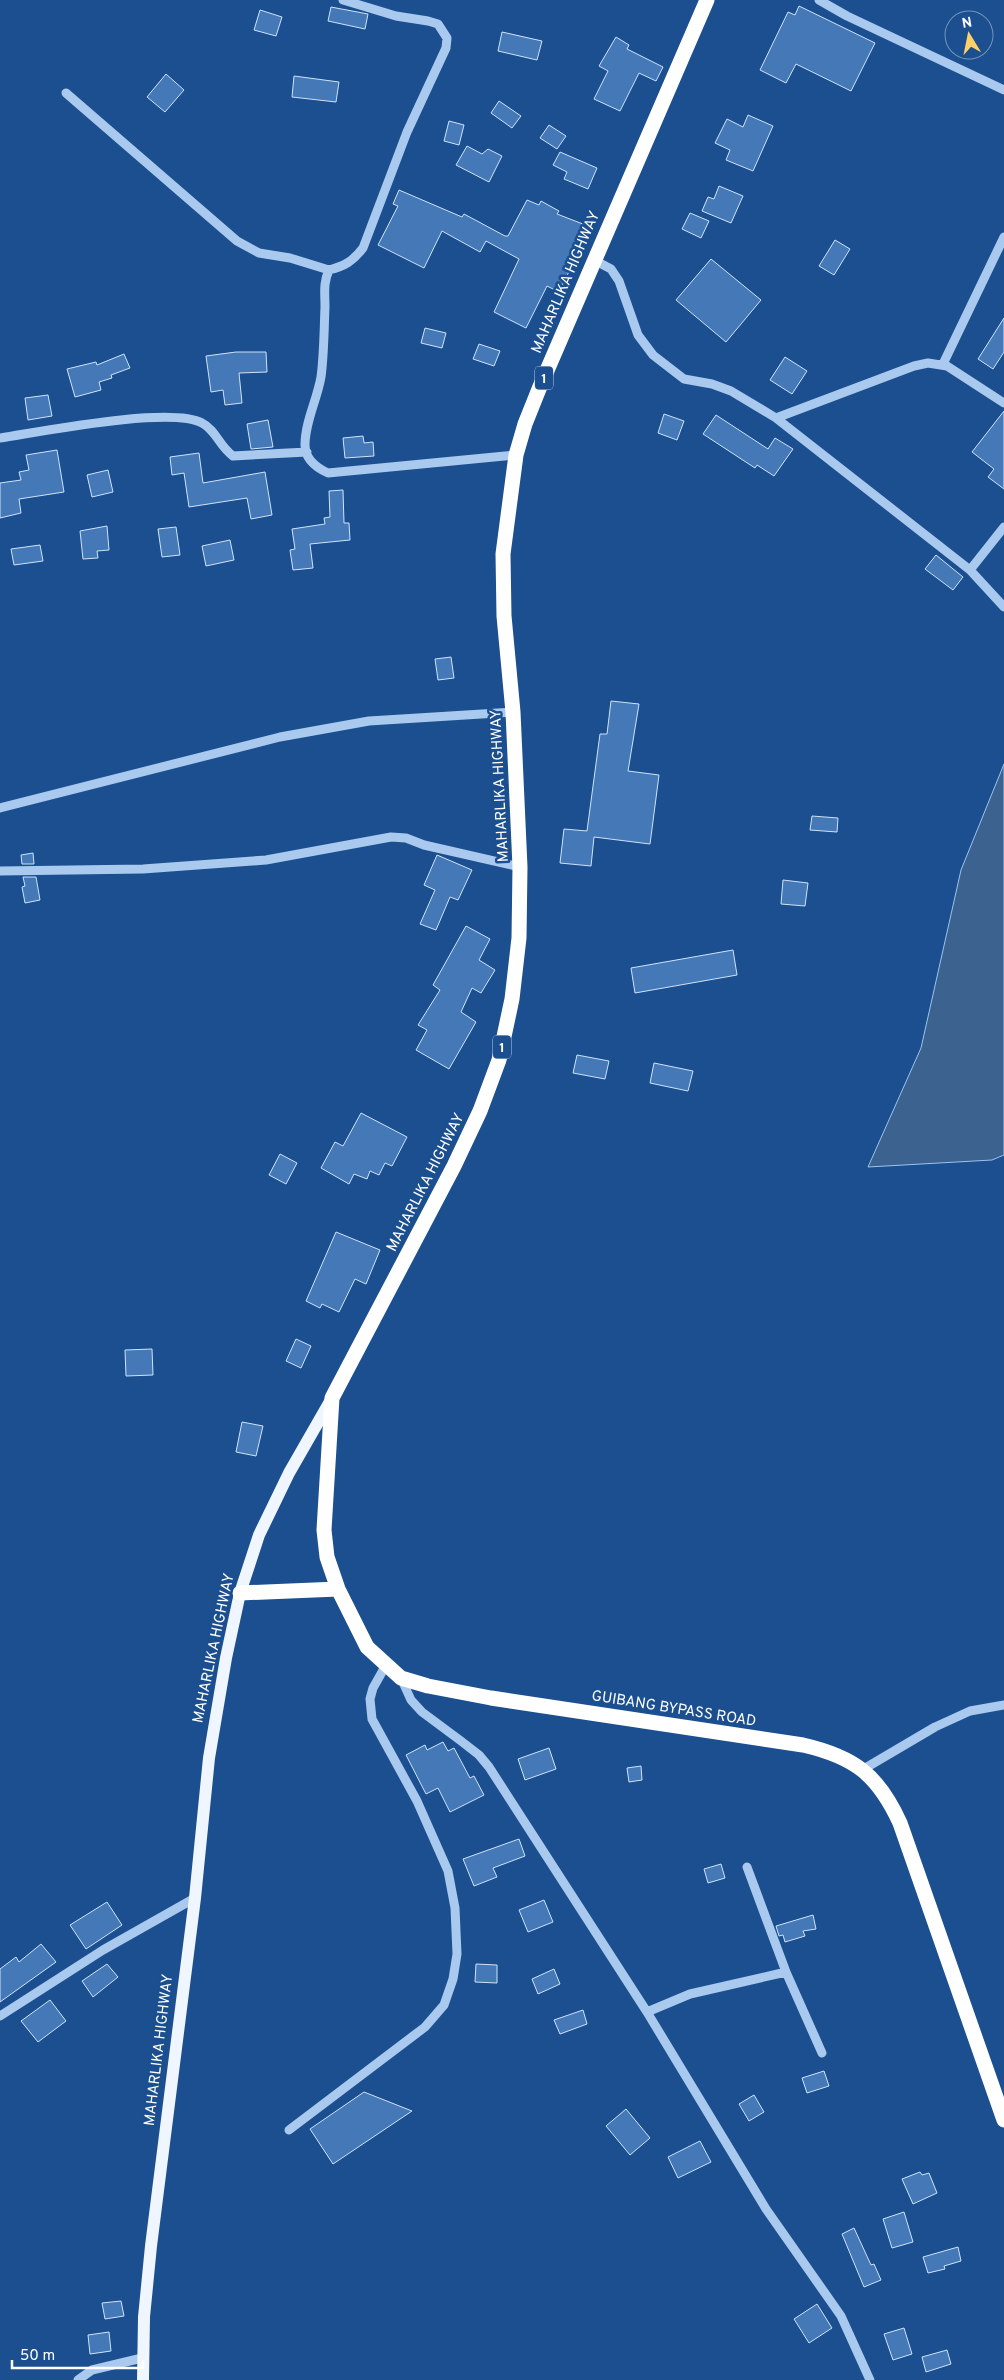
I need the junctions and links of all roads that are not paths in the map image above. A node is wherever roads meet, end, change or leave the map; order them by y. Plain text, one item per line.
1 (343, 0) edge
2 (707, 0) edge
3 (819, 0) edge
4 (1004, 90) edge
5 (66, 93) dead end
6 (1004, 236) edge
7 (594, 260) junction
8 (329, 270) junction
9 (943, 364) junction
10 (1004, 403) edge
11 (776, 418) junction
12 (0, 438) edge
13 (307, 452) junction
14 (516, 455) junction
15 (1004, 527) edge
16 (970, 570) junction
17 (1004, 606) edge
18 (513, 712) junction
19 (0, 808) edge
20 (520, 867) junction
21 (0, 871) edge
22 (332, 1398) junction
23 (338, 1590) junction
24 (240, 1593) junction
25 (386, 1665) junction
26 (401, 1678) junction
27 (1004, 1705) edge
28 (862, 1770) junction
29 (747, 1867) dead end
30 (195, 1898) junction
31 (786, 1972) junction
32 (647, 2012) junction
33 (0, 2016) edge
34 (822, 2053) dead end
35 (1004, 2120) edge
36 (289, 2130) dead end
37 (142, 2358) junction
38 (78, 2380) edge
39 (143, 2380) edge
40 (870, 2380) edge

1 - 8 street
2 - 7 highway, MAHARLIKA HIGHWAY / 1
3 - 4 street
5 - 8 street
6 - 9 street
7 - 11 street
7 - 14 highway, MAHARLIKA HIGHWAY / 1
8 - 13 street
9 - 10 street
9 - 11 street
11 - 16 street
12 - 13 street
13 - 14 street
14 - 18 highway, MAHARLIKA HIGHWAY / 1
15 - 16 street
16 - 17 street
18 - 19 street
18 - 20 highway, MAHARLIKA HIGHWAY / 1
20 - 21 street
20 - 22 highway, MAHARLIKA HIGHWAY / 1
22 - 23 highway, GUIBANG BYPASS ROAD
22 - 24 main road, MAHARLIKA HIGHWAY / 1
23 - 24 highway
23 - 25 highway, GUIBANG BYPASS ROAD
24 - 30 main road, MAHARLIKA HIGHWAY / 1
25 - 26 highway, GUIBANG BYPASS ROAD
25 - 36 street
26 - 28 highway, GUIBANG BYPASS ROAD
26 - 32 street
27 - 28 street
28 - 35 highway, GUIBANG BYPASS ROAD
29 - 31 street
30 - 33 street
30 - 37 main road, MAHARLIKA HIGHWAY / 1
31 - 32 street
31 - 34 street
32 - 40 street
37 - 38 street
37 - 39 main road, MAHARLIKA HIGHWAY / 1

